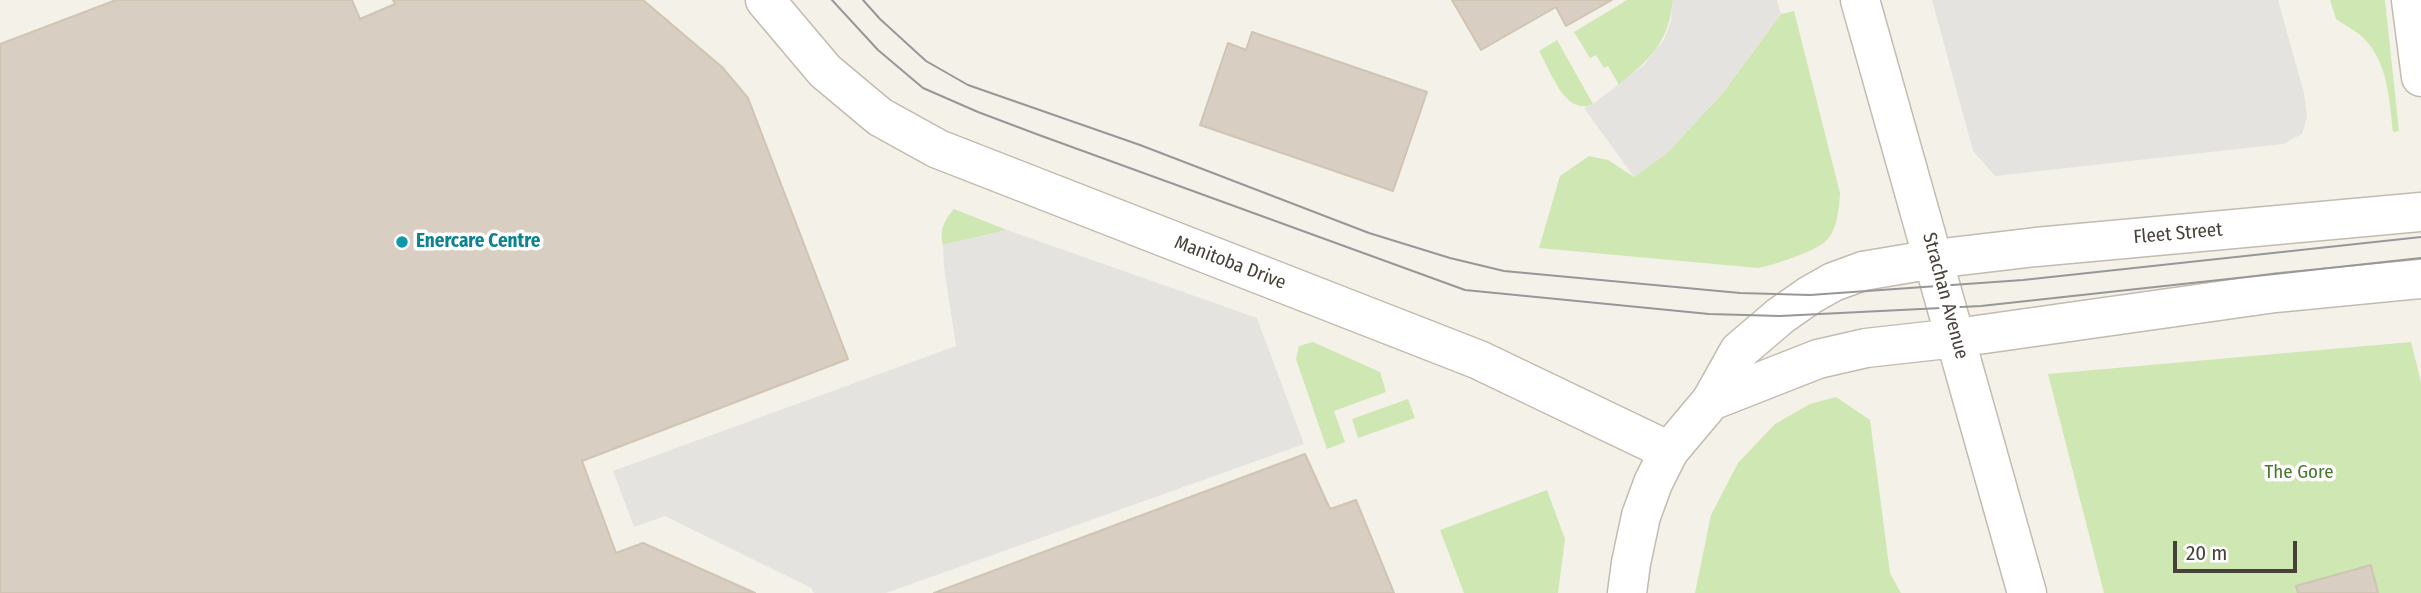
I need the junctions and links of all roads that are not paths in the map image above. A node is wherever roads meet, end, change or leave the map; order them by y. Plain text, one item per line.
1 (765, 0) edge
2 (1860, 0) edge
3 (2411, 0) edge
4 (2421, 77) edge
5 (2421, 212) edge
6 (1934, 259) junction
7 (2421, 279) edge
8 (1956, 338) junction
9 (1711, 401) junction
10 (1669, 452) junction
11 (1627, 593) edge
12 (2027, 593) edge

1 - 10 street, Manitoba Drive
2 - 6 street, Strachan Avenue
3 - 4 street
5 - 6 street, Fleet Street
6 - 8 street, Strachan Avenue
6 - 9 street
7 - 8 street
8 - 9 street
8 - 12 street, Strachan Avenue
9 - 10 street
10 - 11 street

